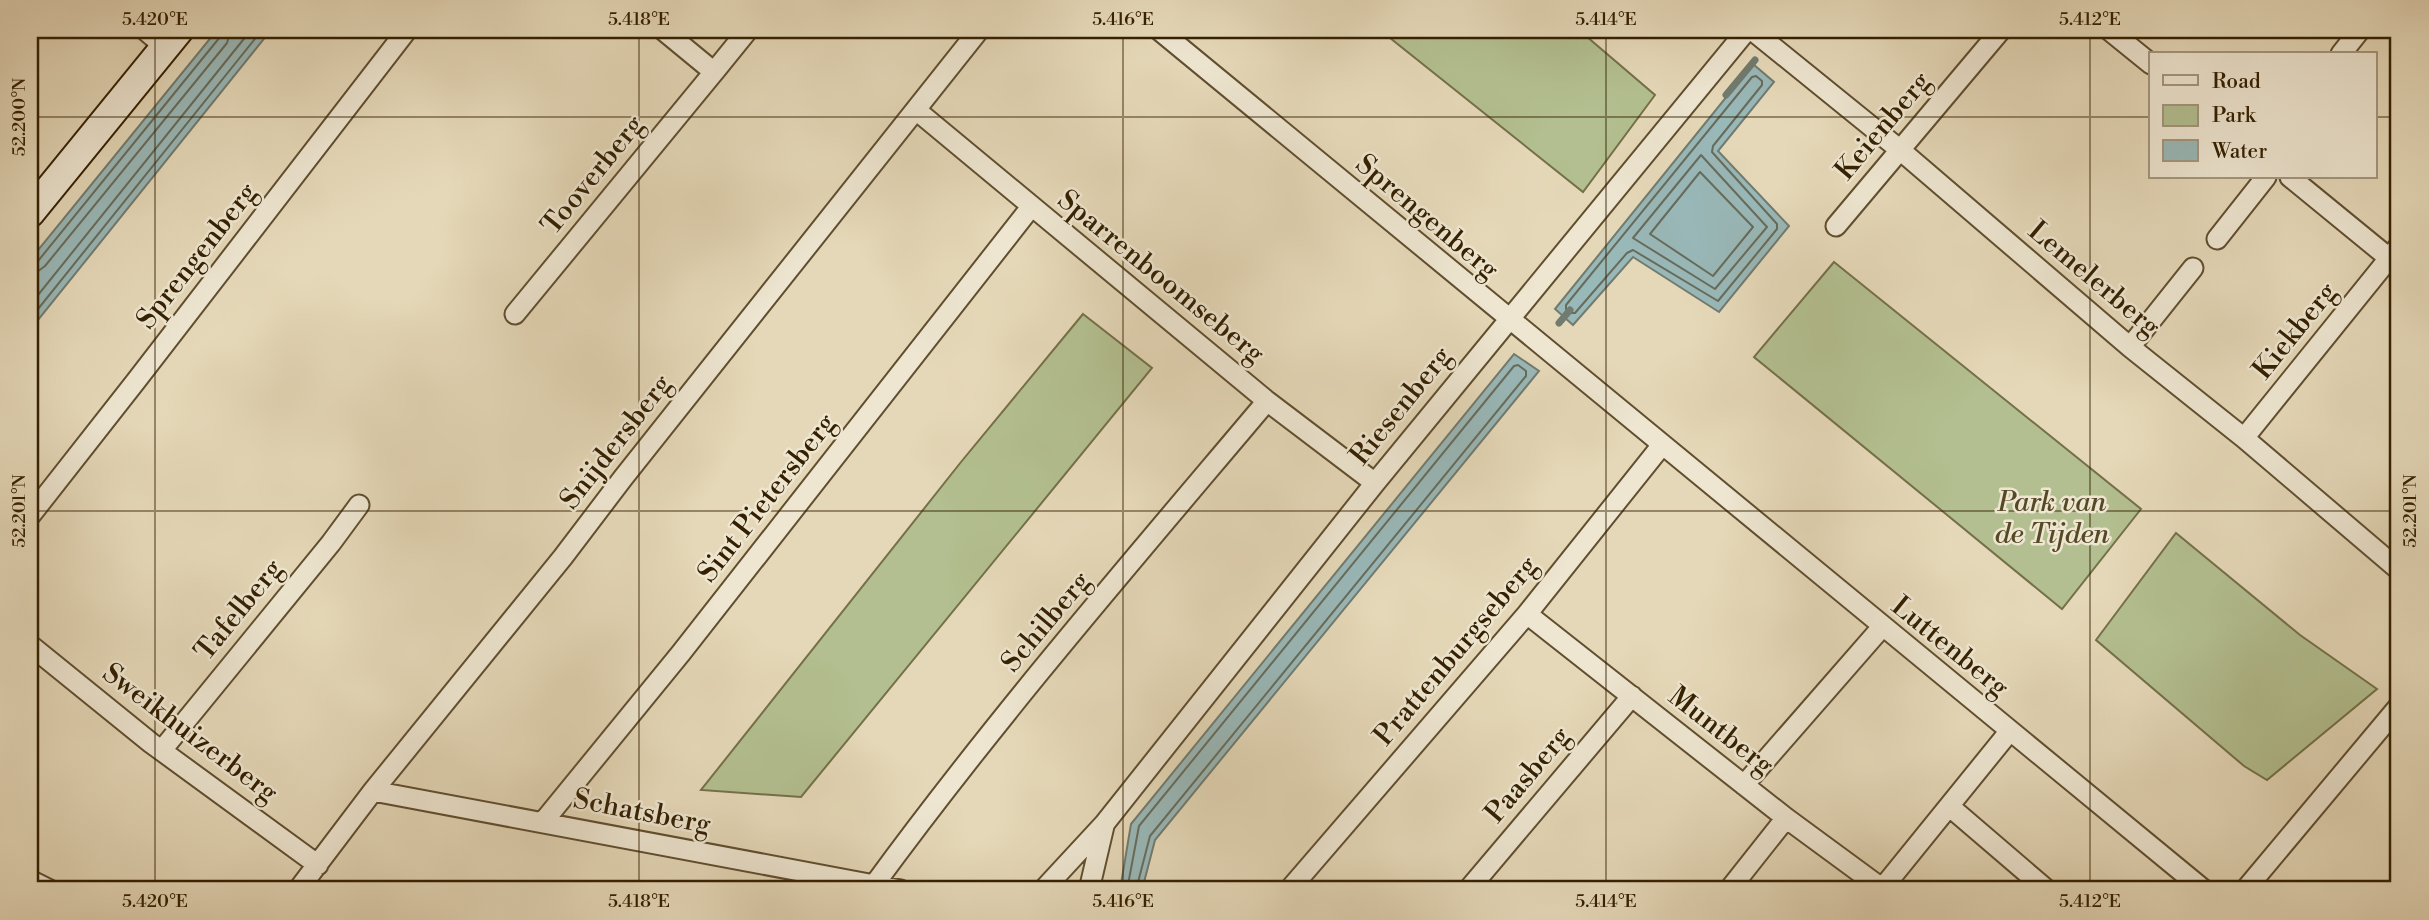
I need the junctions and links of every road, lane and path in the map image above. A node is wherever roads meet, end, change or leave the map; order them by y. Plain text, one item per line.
1 (407, 30) edge
2 (663, 30) edge
3 (748, 30) edge
4 (979, 30) edge
5 (1159, 30) edge
6 (1746, 30) edge
7 (1752, 30) edge
8 (2001, 30) edge
9 (2109, 30) edge
10 (2360, 30) edge
11 (163, 35) edge
12 (2343, 52) edge
13 (2149, 62) edge
14 (714, 72) junction
15 (916, 110) junction
16 (1899, 149) junction
17 (2265, 178) edge
18 (2291, 178) edge
19 (1031, 207) junction
20 (30, 213) edge
21 (1836, 226) dead end
22 (2217, 239) dead end
23 (2394, 252) edge
24 (2193, 268) dead end
25 (515, 314) dead end
26 (1508, 321) junction
27 (2130, 347) junction
28 (1267, 401) junction
29 (2244, 438) junction
30 (1662, 445) junction
31 (1375, 483) junction
32 (359, 505) dead end
33 (30, 516) edge
34 (2399, 570) edge
35 (1527, 614) junction
36 (1882, 627) junction
37 (30, 645) edge
38 (1632, 696) junction
39 (2399, 706) edge
40 (2009, 732) junction
41 (162, 750) junction
42 (1744, 785) junction
43 (373, 790) junction
44 (1949, 806) junction
45 (1786, 818) junction
46 (543, 822) junction
47 (1105, 823) junction
48 (318, 864) junction
49 (30, 880) edge
50 (874, 885) junction
51 (50, 890) edge
52 (298, 890) edge
53 (901, 890) edge
54 (1043, 890) edge
55 (1089, 890) edge
56 (1289, 890) edge
57 (1468, 890) edge
58 (1729, 890) edge
59 (1882, 890) edge
60 (2047, 890) edge
61 (2204, 890) edge
62 (2245, 890) edge

1 - 33 street, Sprengenberg
2 - 14 street
3 - 14 street
4 - 15 street, Snijdersberg
5 - 26 street, Sprengenberg
6 - 26 street, Riesenberg
7 - 16 street, Lemelerberg
8 - 16 street, Keienberg
9 - 13 street
10 - 12 street
11 - 20 street
14 - 25 street, Tooverberg
15 - 19 street, Sparrenboomseberg
15 - 43 street, Snijdersberg
16 - 21 street, Keienberg
16 - 27 street, Lemelerberg
17 - 22 street
18 - 23 street
19 - 28 street, Sparrenboomseberg
19 - 46 street, Sint Pietersberg
23 - 29 street, Kiekberg
24 - 27 street
26 - 30 street, Sprengenberg
26 - 31 street, Riesenberg
27 - 29 street, Lemelerberg
28 - 31 street, Sparrenboomseberg
28 - 50 street, Schilberg
29 - 34 street, Lemelerberg
30 - 35 street, Prattenburgseberg
30 - 36 street, Luttenberg
31 - 47 street, Riesenberg
32 - 41 street, Tafelberg
35 - 38 street, Muntberg
35 - 56 street, Prattenburgseberg
36 - 40 street, Luttenberg
36 - 42 street
37 - 41 street, Sweikhuizerberg
38 - 42 street, Muntberg
38 - 57 street, Paasberg
39 - 62 street
40 - 44 street
40 - 61 street, Luttenberg
41 - 48 street, Sweikhuizerberg
42 - 45 street, Muntberg
43 - 46 street, Schatsberg
43 - 48 street, Snijdersberg
44 - 59 street
44 - 60 street
45 - 58 street
45 - 59 street, Muntberg
46 - 50 street, Schatsberg
47 - 54 street, Riesenberg
47 - 55 street, Riesenberg
48 - 52 street, Snijdersberg
49 - 51 street
50 - 53 street, Schatsberg

